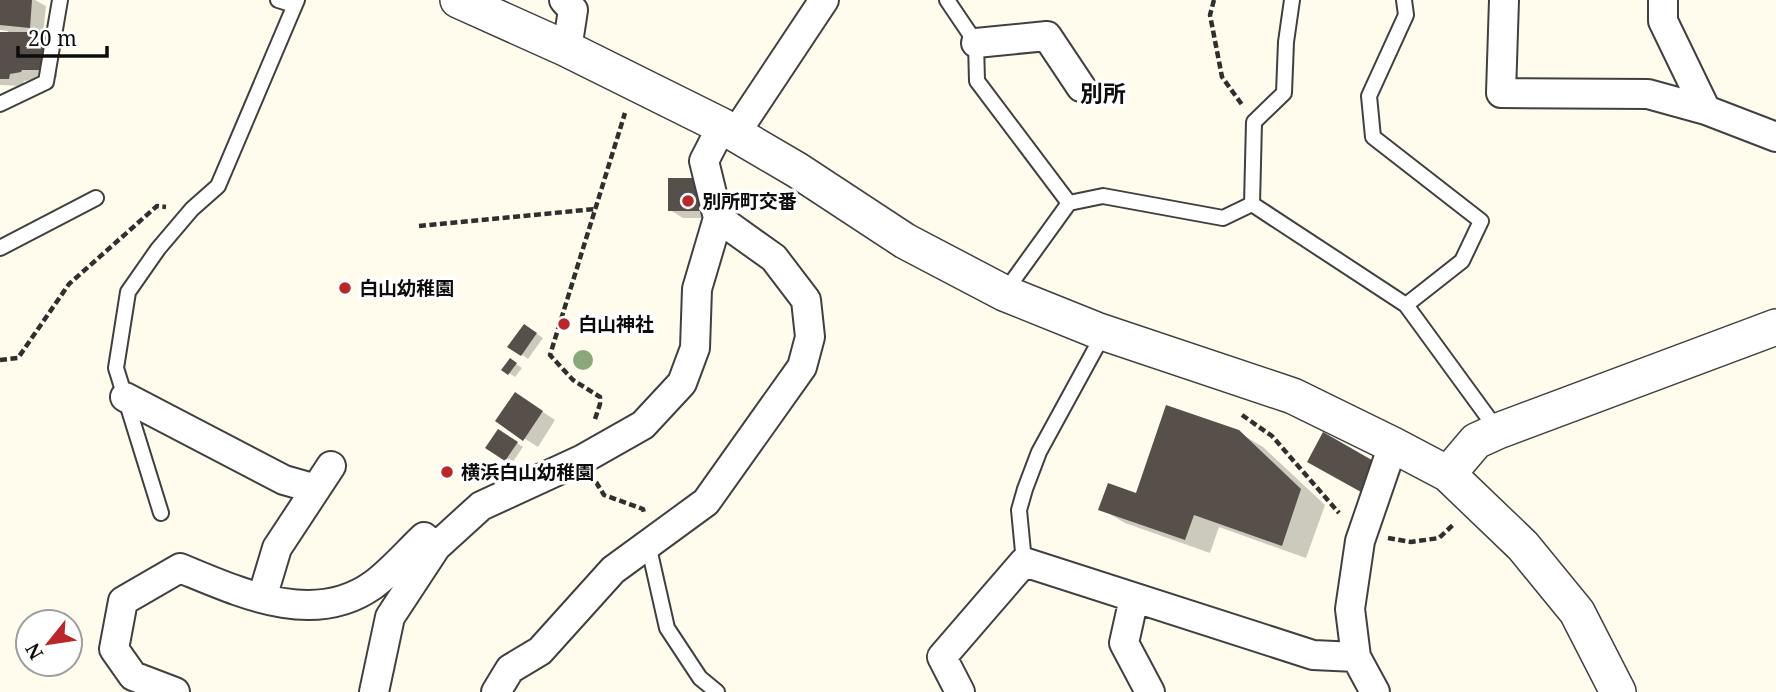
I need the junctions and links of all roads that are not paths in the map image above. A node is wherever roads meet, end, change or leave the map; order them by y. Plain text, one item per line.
1 (60, 0) edge
2 (278, 0) edge
3 (458, 0) edge
4 (564, 0) edge
5 (947, 0) edge
6 (1292, 0) edge
7 (1404, 0) edge
8 (1504, 0) edge
9 (1663, 0) edge
10 (296, 2) edge
11 (815, 3) edge
12 (975, 43) junction
13 (567, 49) junction
14 (1081, 87) dead end
15 (0, 104) edge
16 (1706, 110) junction
17 (729, 130) junction
18 (1776, 137) edge
19 (96, 198) dead end
20 (1069, 203) junction
21 (1252, 204) junction
22 (718, 218) junction
23 (0, 248) edge
24 (1004, 293) junction
25 (1406, 304) junction
26 (1776, 327) edge
27 (1104, 332) junction
28 (125, 397) junction
29 (1498, 431) junction
30 (1393, 445) junction
31 (1448, 474) junction
32 (161, 513) dead end
33 (651, 542) junction
34 (436, 547) junction
35 (1024, 562) junction
36 (262, 598) junction
37 (1134, 598) junction
38 (1356, 657) junction
39 (175, 692) edge
40 (374, 692) edge
41 (496, 692) edge
42 (717, 692) edge
43 (960, 692) edge
44 (1150, 692) edge
45 (1376, 692) edge
46 (1618, 692) edge

1 - 15 lane
2 - 10 lane
3 - 13 street
4 - 13 street
5 - 12 lane
6 - 21 lane
7 - 25 lane
8 - 16 street
9 - 16 street
10 - 28 lane
11 - 17 street
12 - 14 street
12 - 20 lane
13 - 17 street
16 - 18 street
17 - 22 street
17 - 24 street
19 - 23 lane
20 - 21 lane
20 - 24 lane
21 - 25 lane
22 - 33 street
22 - 34 street
24 - 27 street
25 - 29 lane
26 - 29 street
27 - 30 street
27 - 35 lane
28 - 32 lane
28 - 36 street
29 - 31 street
30 - 31 street
30 - 38 street
31 - 46 street
33 - 41 street
33 - 42 lane
34 - 36 street
34 - 40 street
35 - 37 street
35 - 43 street
36 - 39 street
37 - 38 street
37 - 44 street
38 - 45 street

